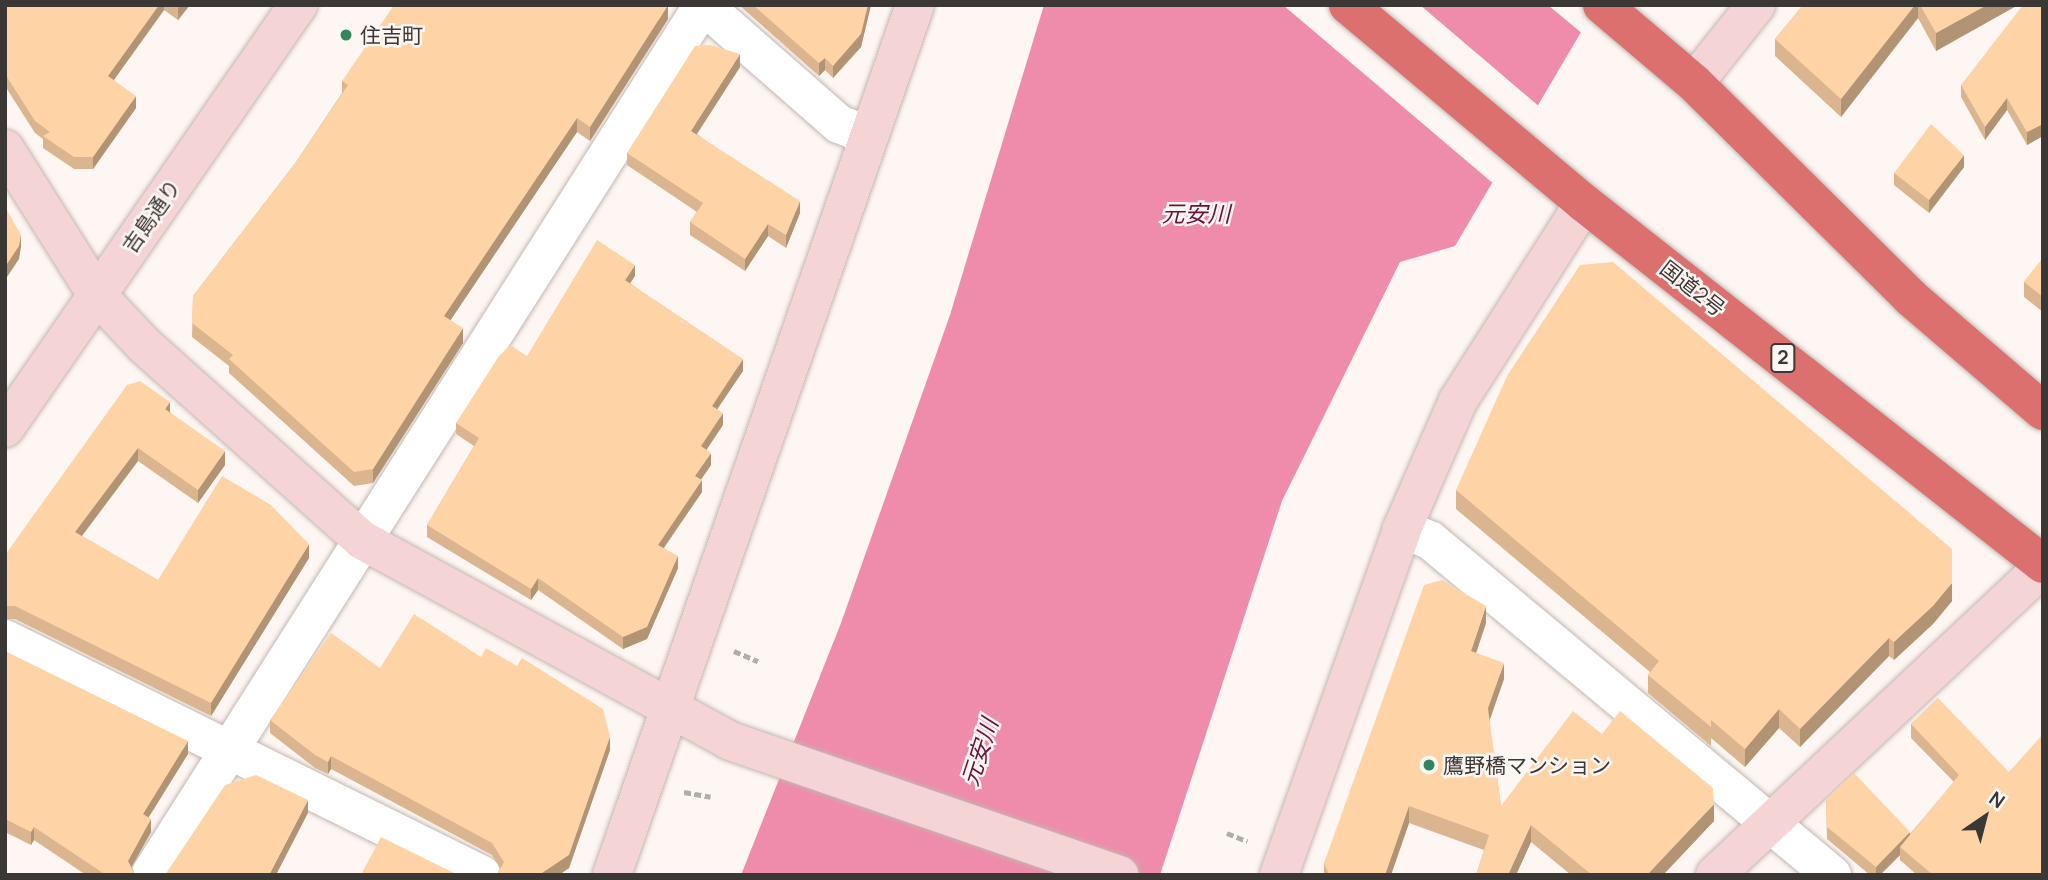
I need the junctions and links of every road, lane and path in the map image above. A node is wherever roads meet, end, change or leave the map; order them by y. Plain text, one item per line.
1 (298, 5) edge
2 (703, 5) edge
3 (915, 5) edge
4 (1348, 5) edge
5 (1756, 5) edge
6 (1604, 7) edge
7 (1695, 83) junction
8 (869, 136) junction
9 (5, 149) edge
10 (1584, 203) junction
11 (97, 295) junction
12 (2043, 411) edge
13 (5, 429) edge
14 (1402, 529) junction
15 (362, 540) junction
16 (2043, 565) edge
17 (5, 639) edge
18 (730, 649) dead end
19 (758, 661) dead end
20 (671, 713) junction
21 (230, 754) junction
22 (677, 791) dead end
23 (711, 797) dead end
24 (1772, 823) junction
25 (1227, 833) dead end
26 (1254, 844) dead end
27 (150, 875) edge
28 (482, 875) edge
29 (611, 875) edge
30 (1120, 875) edge
31 (1279, 875) edge
32 (1715, 875) edge
33 (1832, 875) edge

1 - 11 street, 吉島通り
2 - 8 street
2 - 15 street
3 - 8 street
4 - 10 highway, 国道2号 / 2
5 - 7 street
6 - 7 highway
7 - 12 highway
8 - 20 street
9 - 11 street
10 - 14 street
10 - 16 highway, 国道2号 / 2
11 - 13 street, 吉島通り
11 - 15 street
14 - 24 street
14 - 31 street
15 - 20 street
15 - 21 street
16 - 24 street
17 - 21 street
18 - 19 path
20 - 29 street
20 - 30 street
21 - 27 street
21 - 28 street
22 - 23 path
24 - 32 street
24 - 33 street
25 - 26 path

